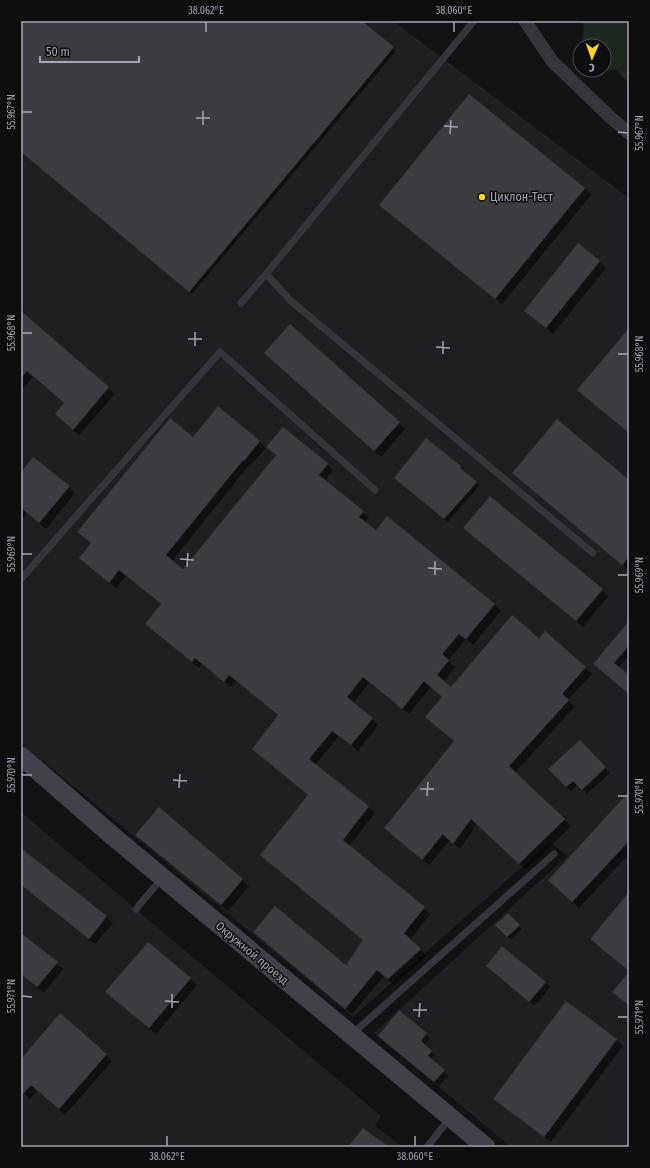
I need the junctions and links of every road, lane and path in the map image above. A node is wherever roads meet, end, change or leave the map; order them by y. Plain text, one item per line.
1 (474, 21) edge
2 (525, 21) edge
3 (629, 133) edge
4 (266, 274) junction
5 (241, 303) dead end
6 (375, 490) dead end
7 (593, 553) dead end
8 (21, 579) edge
9 (21, 756) edge
10 (554, 854) dead end
11 (162, 878) junction
12 (136, 909) dead end
13 (351, 1035) junction
14 (450, 1118) junction
15 (427, 1147) edge
16 (486, 1147) edge

1 - 4 lane
2 - 3 street
4 - 5 lane
4 - 7 lane
6 - 8 lane
9 - 11 street, Окружной проезд
10 - 13 lane
11 - 12 lane
11 - 13 street, Окружной проезд
13 - 14 street, Окружной проезд
14 - 15 lane
14 - 16 street, Окружной проезд

